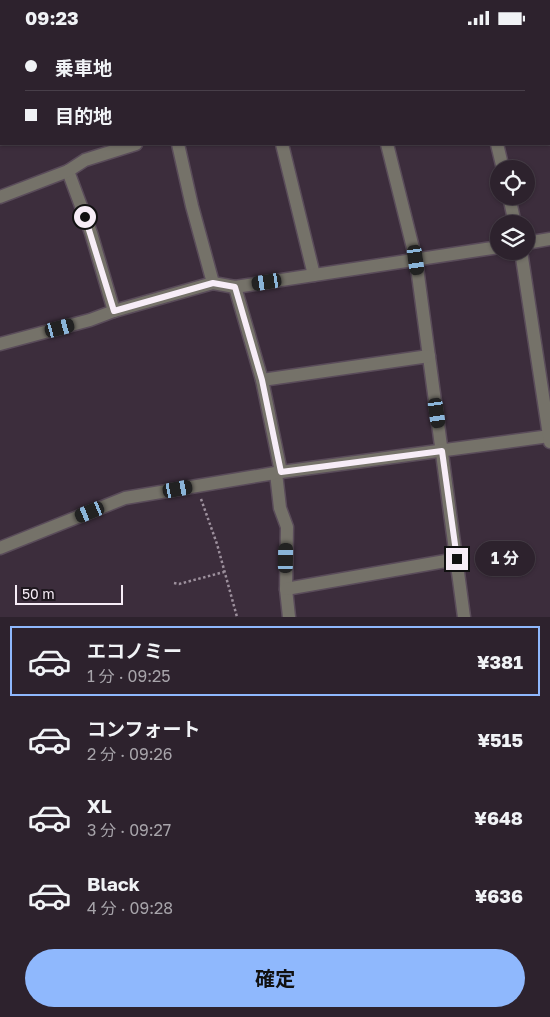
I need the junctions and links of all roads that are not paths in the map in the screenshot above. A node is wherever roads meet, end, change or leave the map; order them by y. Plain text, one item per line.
1 (133, 145) edge
2 (178, 145) edge
3 (282, 145) edge
4 (387, 145) edge
5 (497, 145) edge
6 (501, 160) edge
7 (68, 171) junction
8 (0, 197) edge
9 (550, 239) edge
10 (535, 242) edge
11 (490, 248) edge
12 (416, 260) junction
13 (522, 260) edge
14 (314, 275) junction
15 (213, 283) junction
16 (235, 287) junction
17 (114, 311) junction
18 (0, 344) edge
19 (429, 356) junction
20 (262, 380) junction
21 (550, 438) edge
22 (442, 451) junction
23 (278, 473) junction
24 (0, 548) edge
25 (457, 559) junction
26 (286, 589) junction
27 (288, 617) edge
28 (464, 617) edge

1 - 7 street
2 - 15 street
3 - 14 street
4 - 12 street
5 - 6 street
7 - 8 street
7 - 17 street
9 - 10 street
11 - 12 street
12 - 14 street
12 - 19 street
13 - 21 street
14 - 16 street
15 - 16 street
15 - 17 street
16 - 20 street
17 - 18 street
19 - 20 street
19 - 22 street
20 - 23 street
21 - 22 street
22 - 23 street
22 - 25 street
23 - 24 street
23 - 26 street
25 - 26 street
25 - 28 street
26 - 27 street

